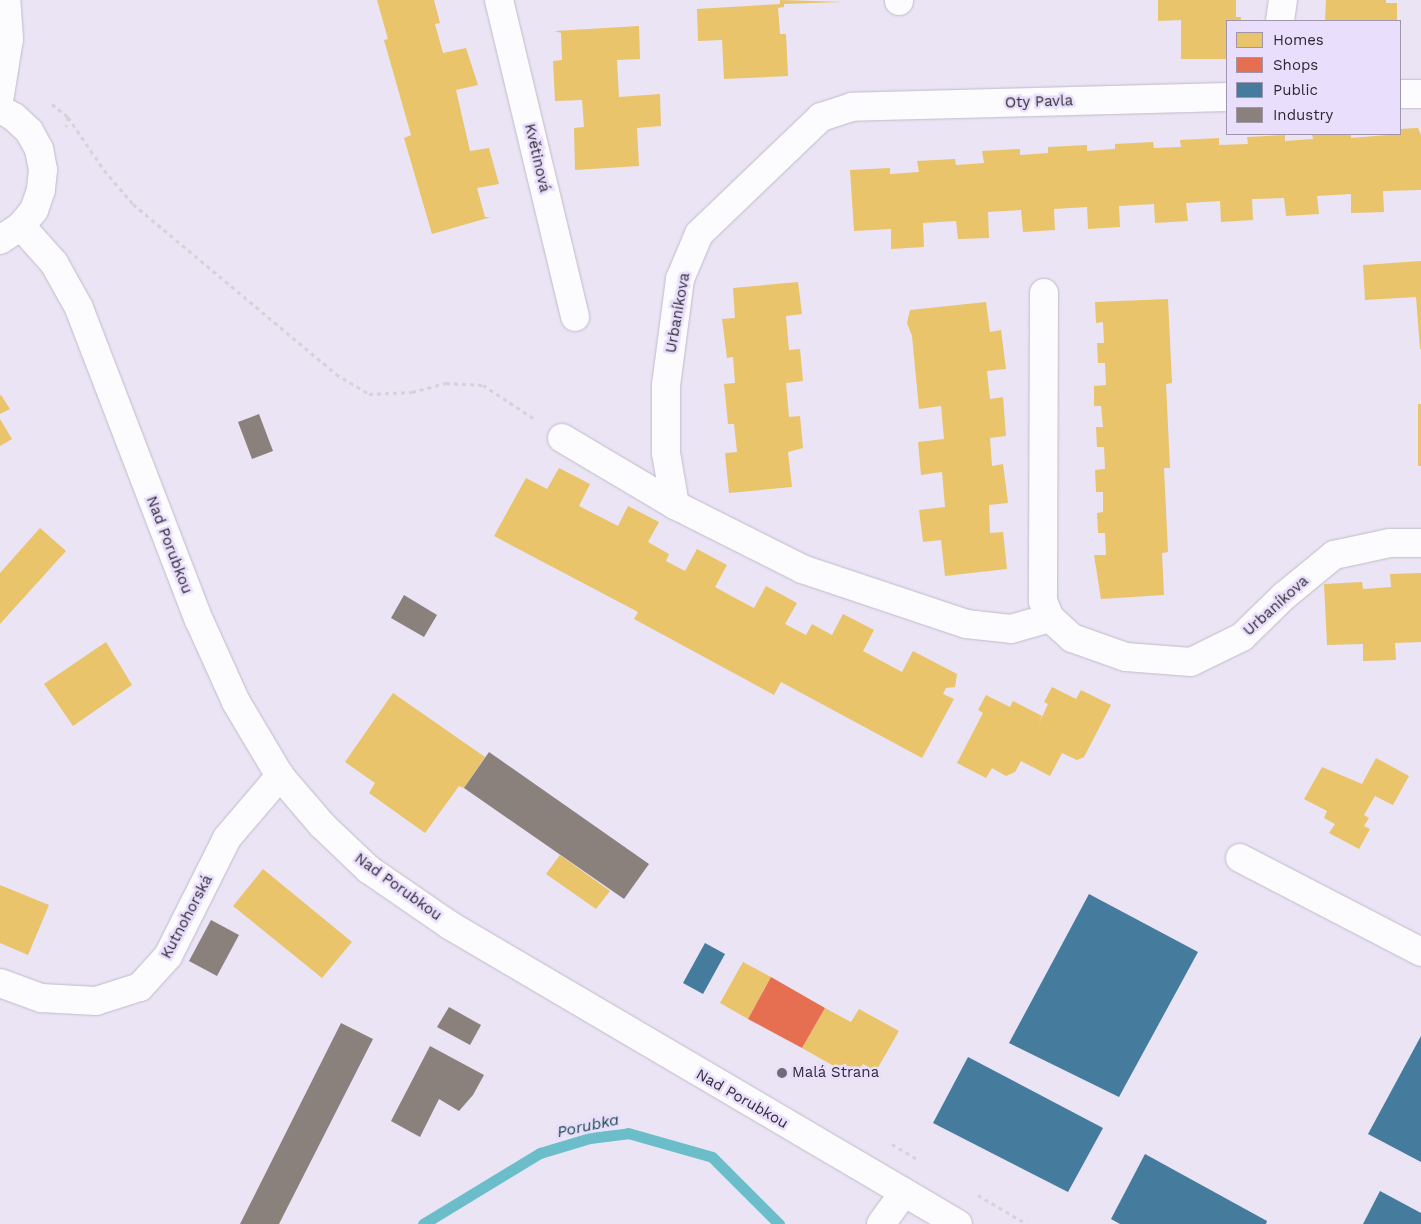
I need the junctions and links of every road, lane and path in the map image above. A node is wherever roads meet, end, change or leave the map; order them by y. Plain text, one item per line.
1 (6, 0) edge
2 (499, 0) edge
3 (1283, 0) edge
4 (1280, 20) edge
5 (1401, 94) edge
6 (1421, 94) edge
7 (0, 95) edge
8 (1226, 97) edge
9 (48, 101) dead end
10 (852, 107) joint
11 (0, 109) edge
12 (68, 116) junction
13 (65, 134) dead end
14 (10, 233) edge
15 (1044, 293) dead end
16 (575, 317) dead end
17 (562, 438) joint
18 (675, 505) junction
19 (1421, 543) edge
20 (1050, 618) junction
21 (280, 776) junction
22 (1240, 858) dead end
23 (1421, 952) edge
24 (0, 983) edge
25 (885, 1140) dead end
26 (928, 1165) dead end
27 (904, 1192) junction
28 (975, 1193) dead end
29 (881, 1224) edge
30 (958, 1224) edge
31 (1027, 1224) edge

1 - 7 street
2 - 16 street, Květinová
3 - 4 street
5 - 6 street
8 - 10 street, Oty Pavla
9 - 12 path
10 - 18 street, Urbaníkova
11 - 14 street
12 - 13 path
12 - 17 path
14 - 21 street, Nad Porubkou
15 - 20 street
17 - 18 street
18 - 20 street
19 - 20 street, Urbaníkova
21 - 24 street, Kutnohorská
21 - 27 street, Nad Porubkou
22 - 23 street
25 - 26 path
27 - 29 street
27 - 30 street, Nad Porubkou
28 - 31 path

